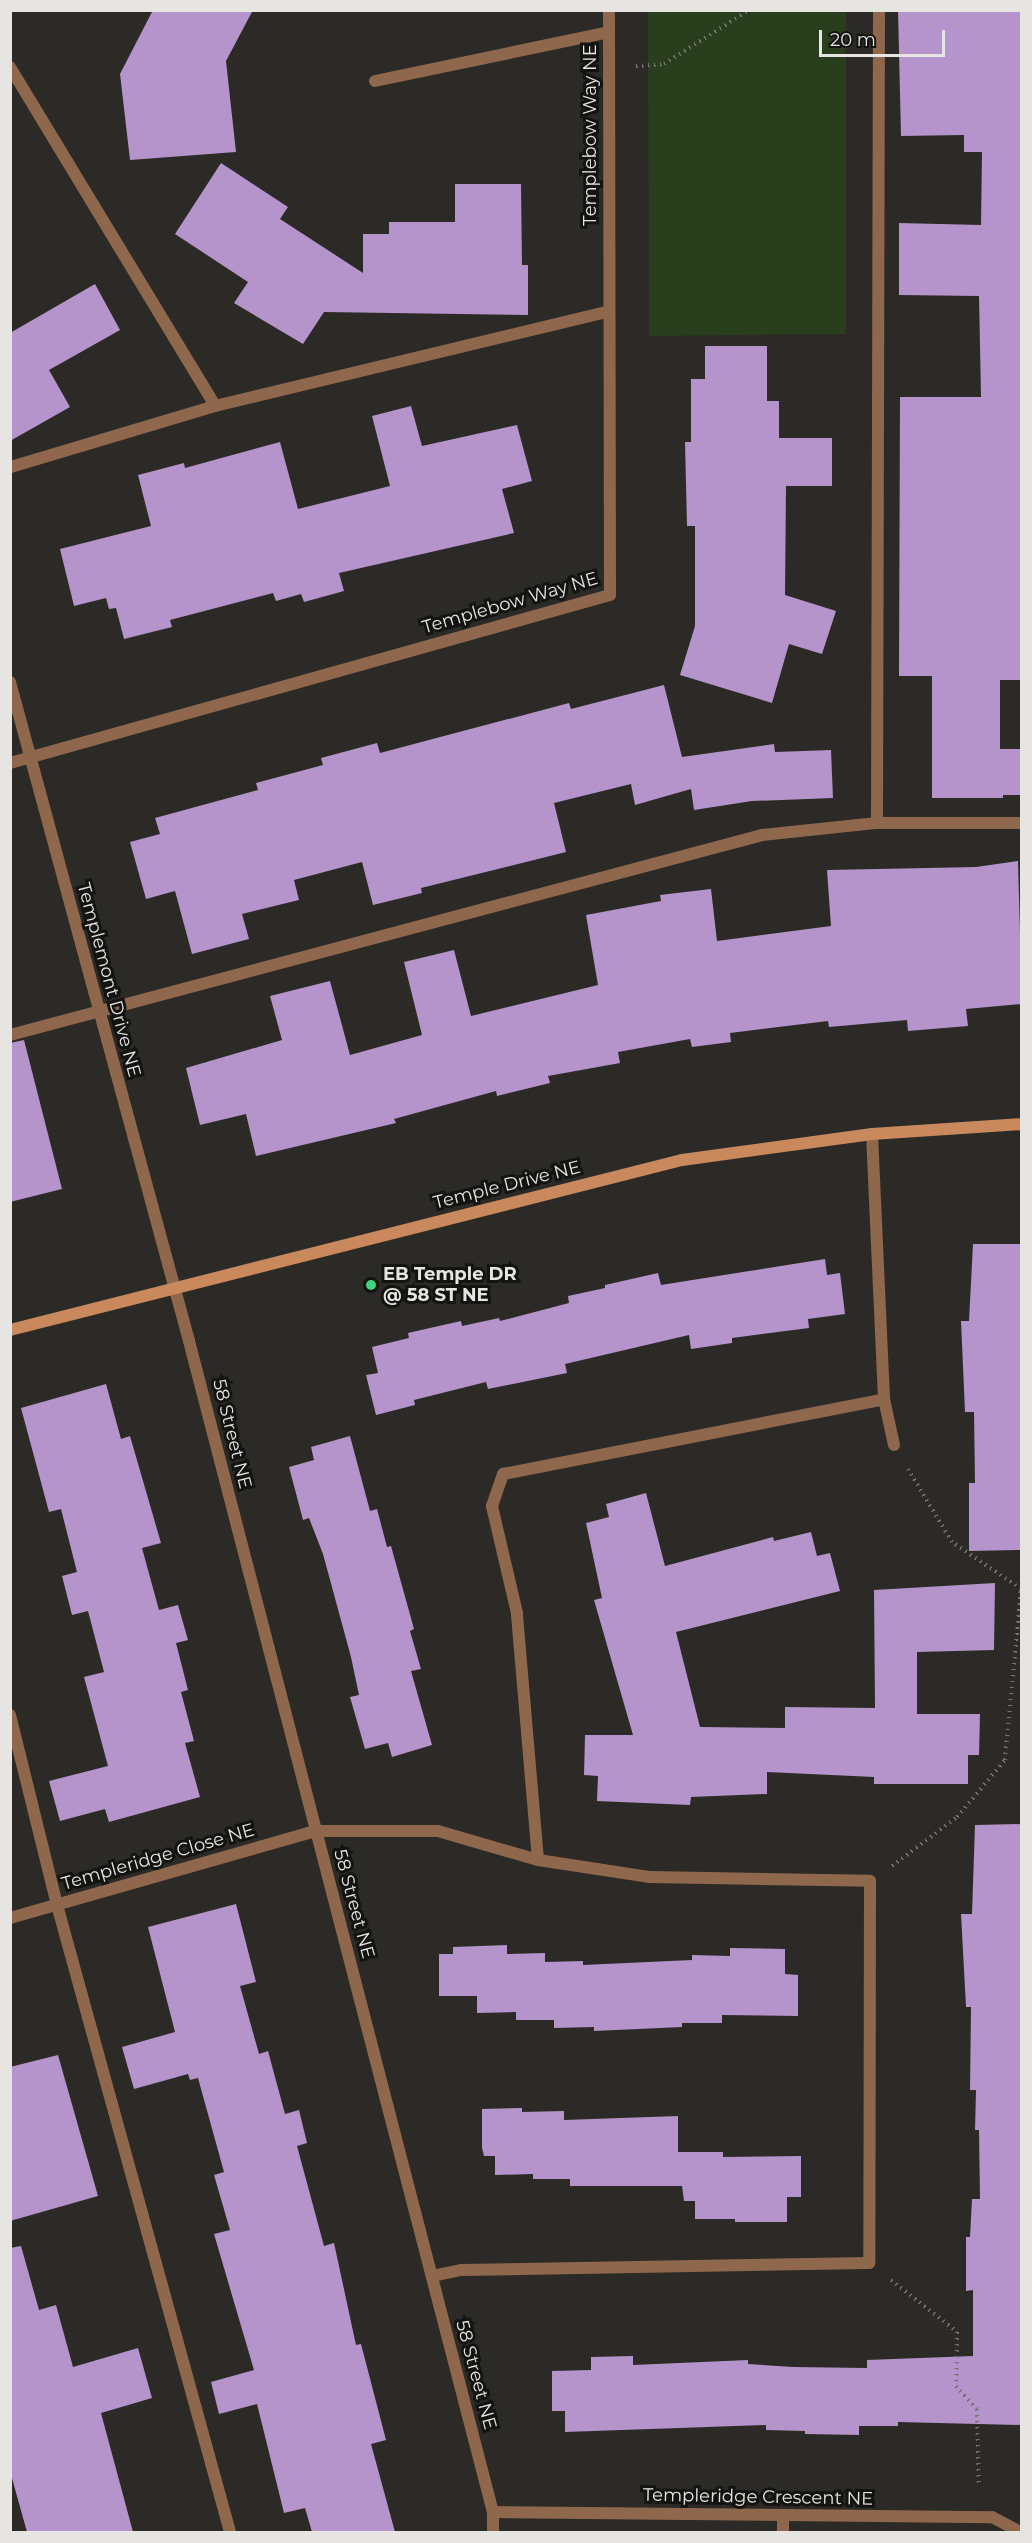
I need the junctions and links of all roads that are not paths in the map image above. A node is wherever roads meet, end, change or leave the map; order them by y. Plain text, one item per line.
1 (609, 10) edge
2 (879, 10) edge
3 (609, 32) junction
4 (10, 67) edge
5 (375, 81) dead end
6 (607, 312) junction
7 (215, 406) junction
8 (10, 467) edge
9 (10, 682) edge
10 (33, 757) junction
11 (10, 763) edge
12 (878, 824) junction
13 (1022, 824) edge
14 (99, 1012) junction
15 (10, 1035) edge
16 (1022, 1124) edge
17 (872, 1134) junction
18 (175, 1286) junction
19 (10, 1330) edge
20 (884, 1399) junction
21 (894, 1445) road end
22 (10, 1715) edge
23 (316, 1831) junction
24 (538, 1860) junction
25 (57, 1905) junction
26 (10, 1918) edge
27 (432, 2276) junction
28 (493, 2512) junction
29 (783, 2515) junction
30 (230, 2532) edge
31 (493, 2532) edge
32 (783, 2532) edge
33 (1020, 2532) edge

1 - 3 street, Templebow Way NE
2 - 12 street
3 - 5 street
3 - 6 street, Templebow Way NE
4 - 7 street
6 - 7 street
6 - 10 street, Templebow Way NE
7 - 8 street
9 - 10 street, Templemont Drive NE
10 - 11 street
10 - 14 street, Templemont Drive NE
12 - 13 street
12 - 14 street
14 - 15 street
14 - 18 street, Templemont Drive NE
16 - 17 street, Temple Drive NE
17 - 18 street, Temple Drive NE
17 - 20 street
18 - 19 street, Temple Drive NE
18 - 23 street, 58 Street NE
20 - 21 street
20 - 24 street
22 - 25 street
23 - 24 street, Templeridge Close NE
23 - 25 street, Templeridge Close NE
23 - 27 street, 58 Street NE
24 - 27 street, Templeridge Close NE
25 - 26 street, Templeridge Close NE
25 - 30 street
27 - 28 street, 58 Street NE
28 - 29 street, Templeridge Crescent NE
28 - 31 street, 58 Street NE
29 - 32 street
29 - 33 street, Templeridge Crescent NE

